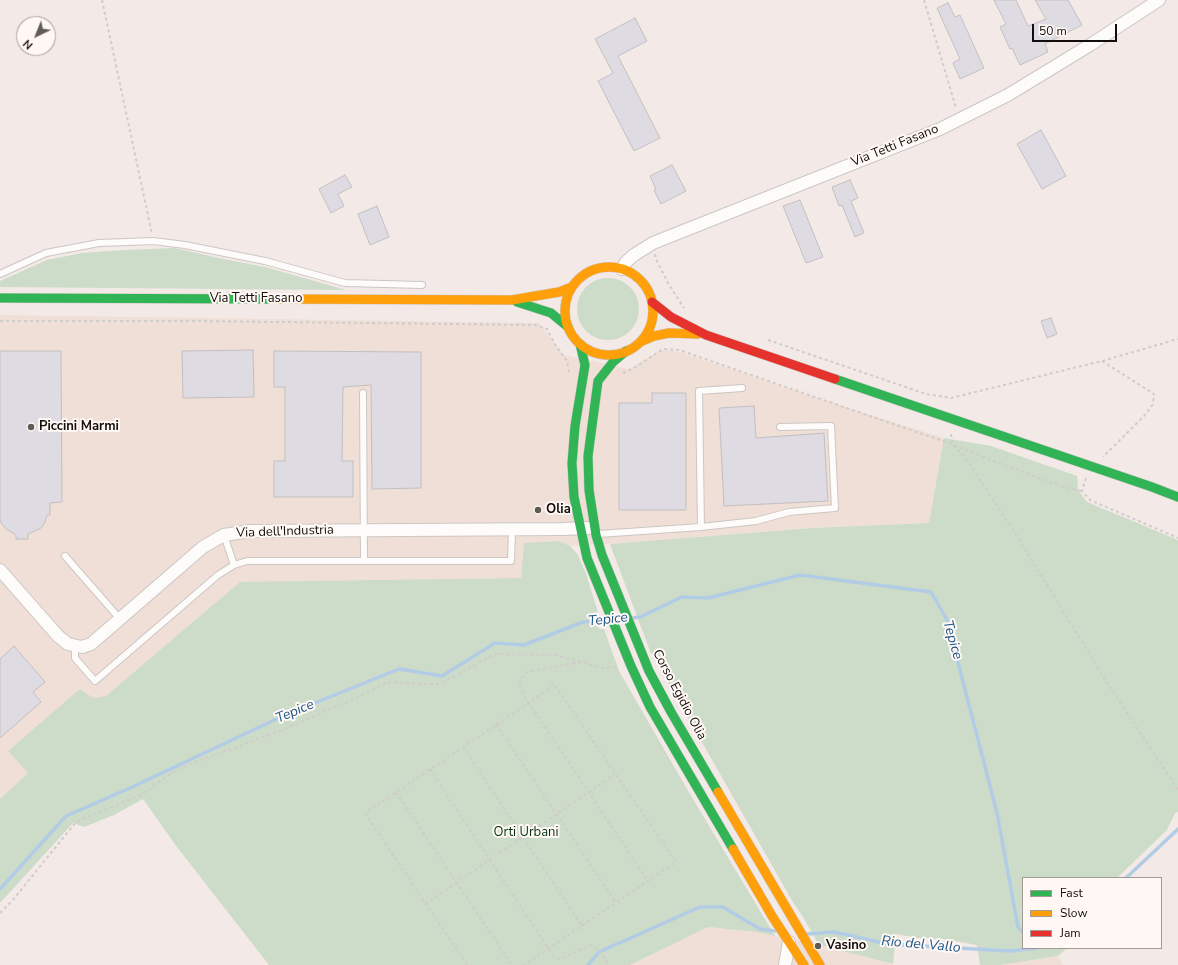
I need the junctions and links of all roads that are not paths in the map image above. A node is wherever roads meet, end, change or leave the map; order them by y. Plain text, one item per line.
1 (1159, 0) edge
2 (622, 269) junction
3 (0, 274) edge
4 (360, 284) junction
5 (422, 285) dead end
6 (572, 287) junction
7 (0, 298) edge
8 (360, 299) junction
9 (512, 300) junction
10 (652, 302) junction
11 (568, 327) junction
12 (706, 335) junction
13 (640, 342) junction
14 (580, 344) junction
15 (626, 352) junction
16 (742, 388) dead end
17 (363, 393) dead end
18 (780, 427) dead end
19 (1178, 496) edge
20 (701, 527) junction
21 (580, 529) junction
22 (512, 530) junction
23 (364, 531) junction
24 (595, 531) junction
25 (224, 535) junction
26 (65, 556) dead end
27 (364, 561) junction
28 (234, 565) junction
29 (0, 570) edge
30 (120, 619) junction
31 (75, 646) junction
32 (789, 942) junction
33 (785, 965) edge
34 (804, 965) edge
35 (820, 965) edge

1 - 2 street, Via Tetti Fasano
2 - 6 main road
2 - 10 main road
3 - 4 lane
4 - 5 lane
4 - 8 lane
6 - 9 main road, Via Tetti Fasano
6 - 11 main road
7 - 8 main road, Via Tetti Fasano
8 - 9 main road, Via Tetti Fasano
9 - 11 main road, Via Tetti Fasano
10 - 12 main road
10 - 13 main road
11 - 14 main road
12 - 13 main road
12 - 19 main road
13 - 15 main road
14 - 15 main road
14 - 21 main road
15 - 24 main road, Corso Egidio Olia
16 - 20 lane
17 - 23 lane
18 - 20 lane
20 - 24 lane
21 - 22 street, Via dell'Industria
21 - 24 street, Via dell'Industria
21 - 32 main road
22 - 23 street, Via dell'Industria
22 - 27 lane
23 - 25 street, Via dell'Industria
23 - 27 lane
24 - 35 main road, Corso Egidio Olia
25 - 28 lane
25 - 30 street, Via dell'Industria
26 - 30 lane
27 - 28 lane
28 - 31 lane
29 - 31 street
30 - 31 street, Via dell'Industria
32 - 33 street
32 - 34 main road

